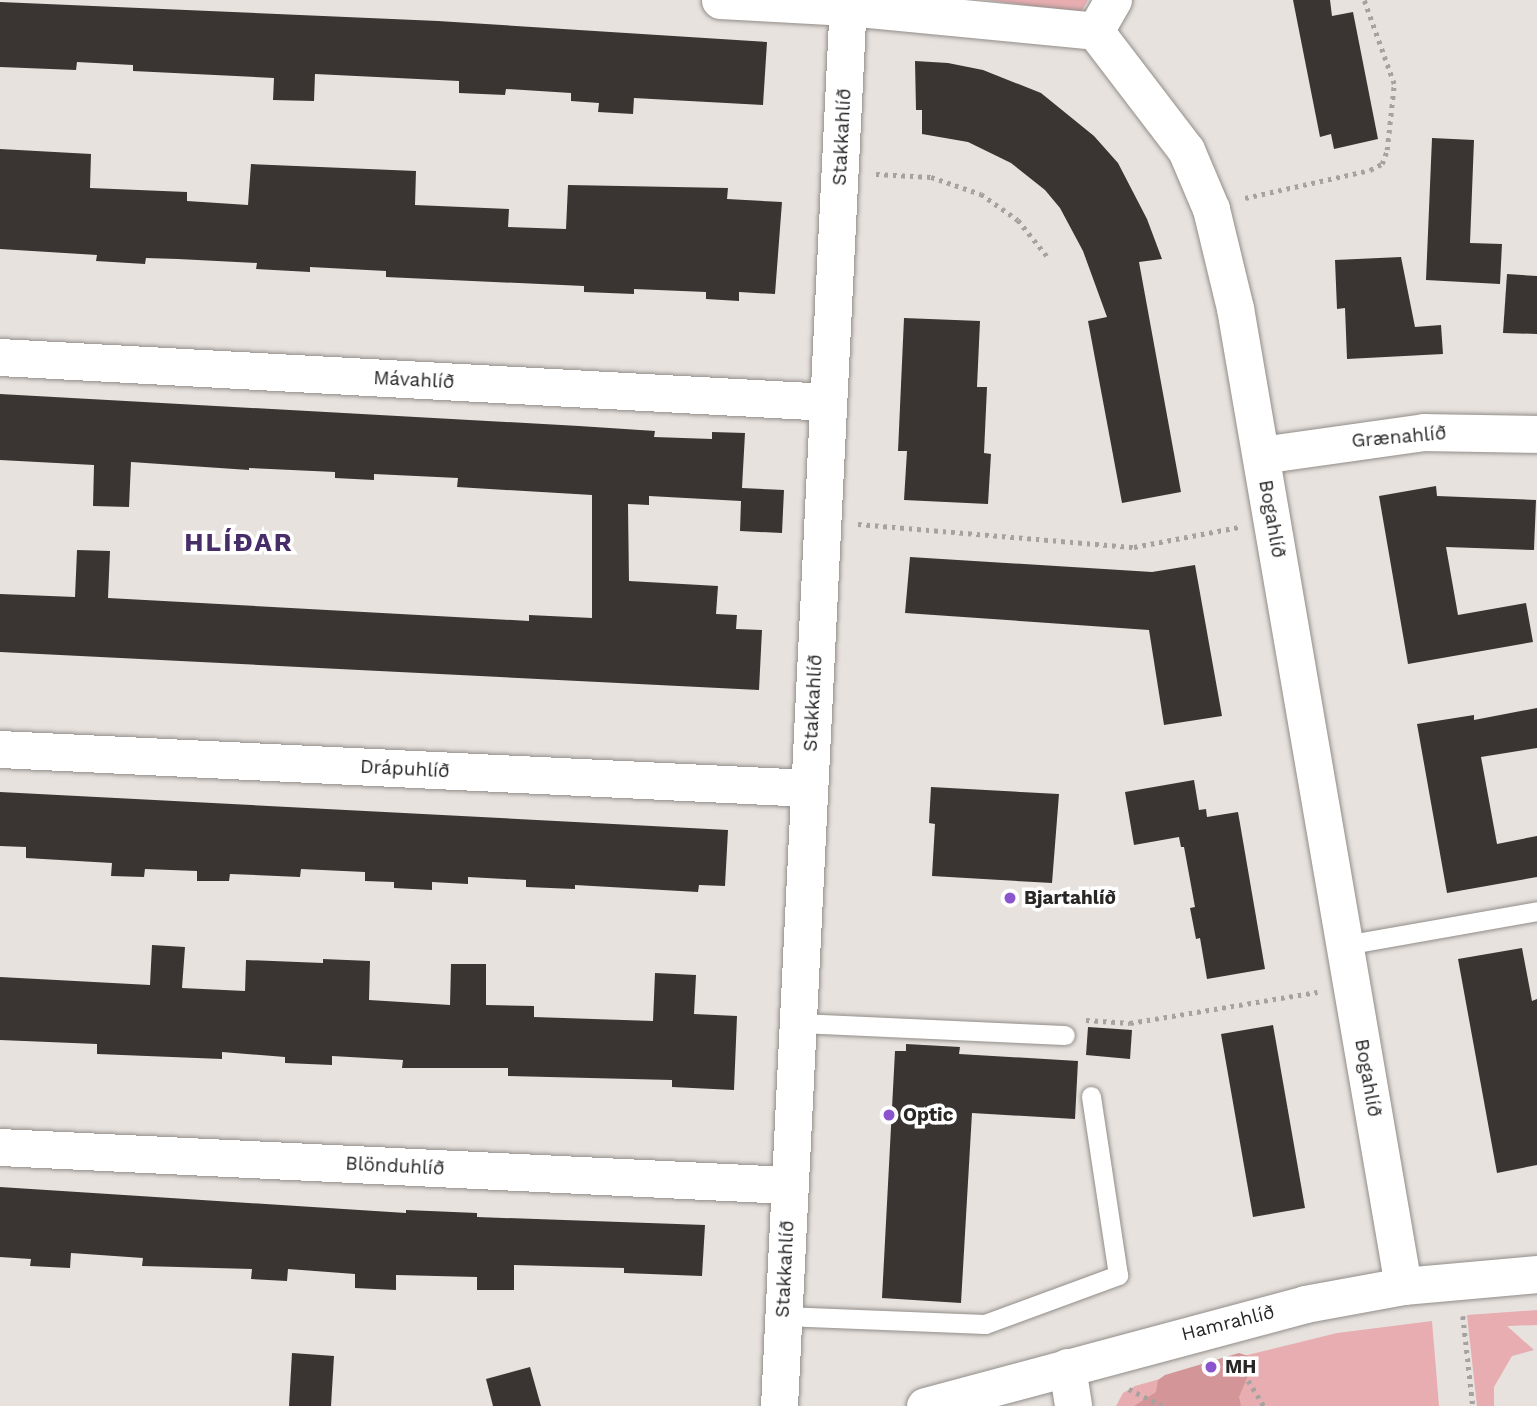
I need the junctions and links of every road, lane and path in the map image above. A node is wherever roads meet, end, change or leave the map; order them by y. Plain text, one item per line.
1 (720, 0) edge
2 (1113, 0) edge
3 (1364, 0) edge
4 (848, 3) edge
5 (1095, 31) junction
6 (840, 174) junction
7 (1245, 198) dead end
8 (1047, 256) dead end
9 (0, 358) edge
10 (828, 402) junction
11 (1537, 434) edge
12 (1261, 455) junction
13 (822, 521) junction
14 (1248, 525) dead end
15 (0, 749) edge
16 (809, 788) junction
17 (1537, 911) edge
18 (1345, 945) junction
19 (1352, 987) junction
20 (798, 1023) junction
21 (1065, 1035) joint
22 (1091, 1096) dead end
23 (0, 1147) edge
24 (789, 1185) junction
25 (1537, 1273) edge
26 (1404, 1286) junction
27 (1462, 1306) dead end
28 (783, 1316) junction
29 (1232, 1352) dead end
30 (1067, 1367) junction
31 (1119, 1384) dead end
32 (779, 1406) edge
33 (925, 1406) edge
34 (1073, 1406) edge
35 (1162, 1406) edge
36 (1264, 1406) edge
37 (1473, 1406) edge

1 - 4 street
2 - 5 street
3 - 7 path
4 - 5 street
4 - 6 street, Stakkahlíð
5 - 12 street, Bogahlíð
6 - 8 path
6 - 10 street, Stakkahlíð
9 - 10 street, Mávahlíð
10 - 13 street, Stakkahlíð
11 - 12 street, Grænahlíð
12 - 18 street, Bogahlíð
13 - 14 path
13 - 16 street, Stakkahlíð
15 - 16 street, Drápuhlíð
16 - 20 street, Stakkahlíð
17 - 18 lane
18 - 19 street, Bogahlíð
19 - 21 path
19 - 26 street, Bogahlíð
20 - 21 lane
20 - 24 street, Stakkahlíð
22 - 28 lane
23 - 24 street, Blönduhlíð
24 - 28 street, Stakkahlíð
25 - 26 street, Hamrahlíð
26 - 30 street, Hamrahlíð
27 - 37 path
28 - 32 street, Stakkahlíð
29 - 36 path
30 - 33 street, Hamrahlíð
30 - 34 street
31 - 35 path

